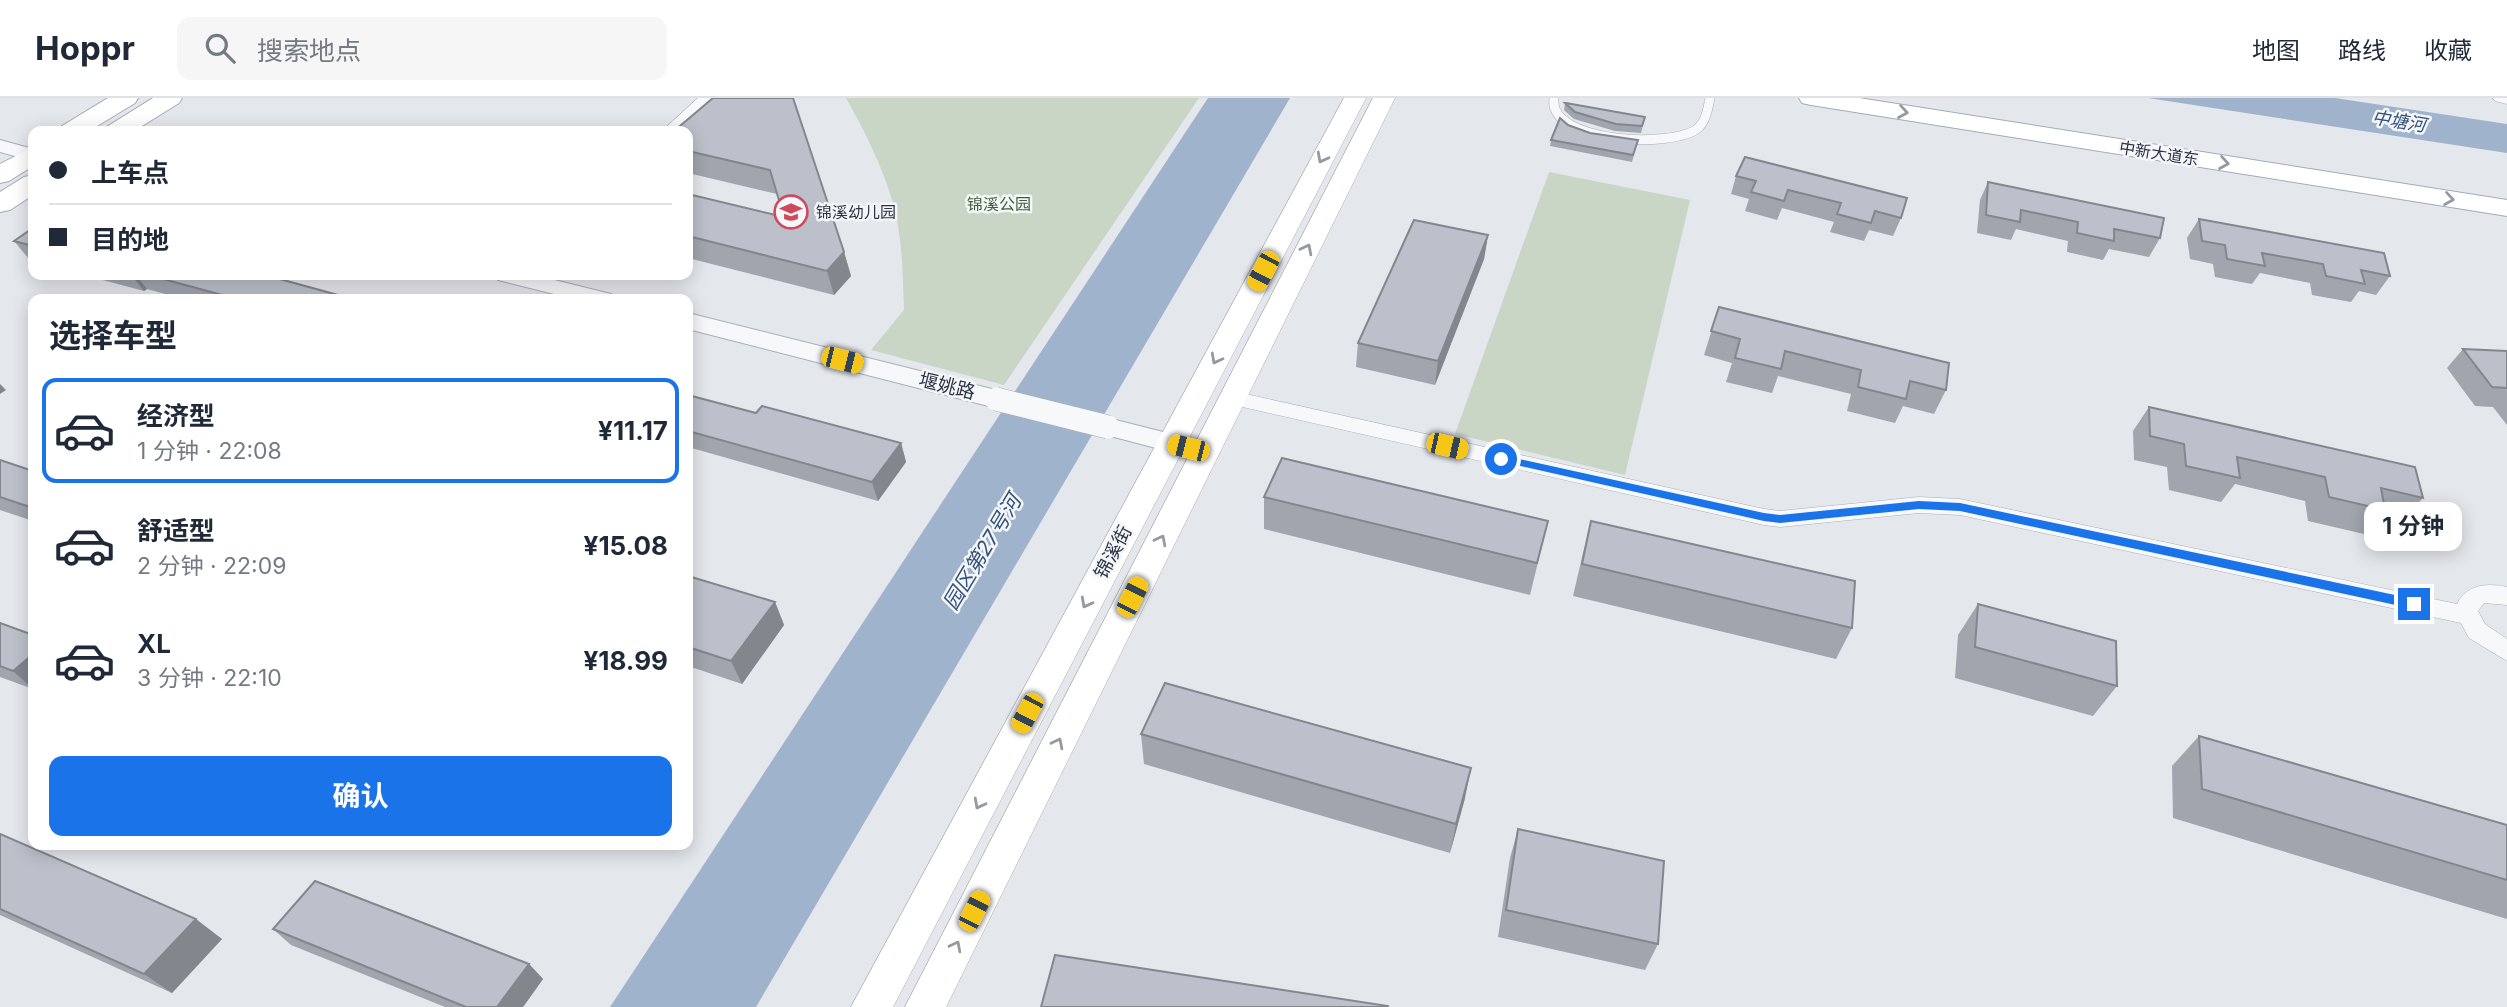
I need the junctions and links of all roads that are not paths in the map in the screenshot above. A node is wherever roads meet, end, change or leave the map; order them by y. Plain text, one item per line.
1 (126, 98) edge
2 (170, 98) edge
3 (708, 98) edge
4 (1354, 98) edge
5 (1384, 98) edge
6 (1554, 98) edge
7 (1710, 98) edge
8 (1811, 98) edge
9 (1938, 98) edge
10 (2501, 98) edge
11 (2507, 99) edge
12 (79, 126) edge
13 (125, 126) edge
14 (676, 126) edge
15 (0, 146) edge
16 (28, 154) edge
17 (28, 158) edge
18 (0, 175) edge
19 (2507, 185) edge
20 (28, 186) edge
21 (0, 204) edge
22 (2507, 208) edge
23 (526, 280) edge
24 (583, 294) edge
25 (693, 322) edge
26 (1232, 397) junction
27 (1171, 443) junction
28 (1205, 452) junction
29 (2507, 596) edge
30 (2467, 615) junction
31 (2507, 651) edge
32 (871, 1007) edge
33 (925, 1007) edge

1 - 12 main road
2 - 13 main road
3 - 14 street
4 -> 27 main road, 锦溪街
26 -> 5 main road, 锦溪街
6 - 7 lane
8 -> 22 main road, 中新大道东
9 - 19 main road, 中新大道东
10 - 11 street
15 - 16 street
17 - 18 main road
20 - 21 main road
23 - 24 street
25 - 27 street, 堰姚路, bridge
26 - 28 main road, 锦溪街
26 - 30 street
27 - 28 street, 堰姚路
27 -> 32 main road, 锦溪街
33 -> 28 main road, 锦溪街
29 - 30 street
30 - 31 street

